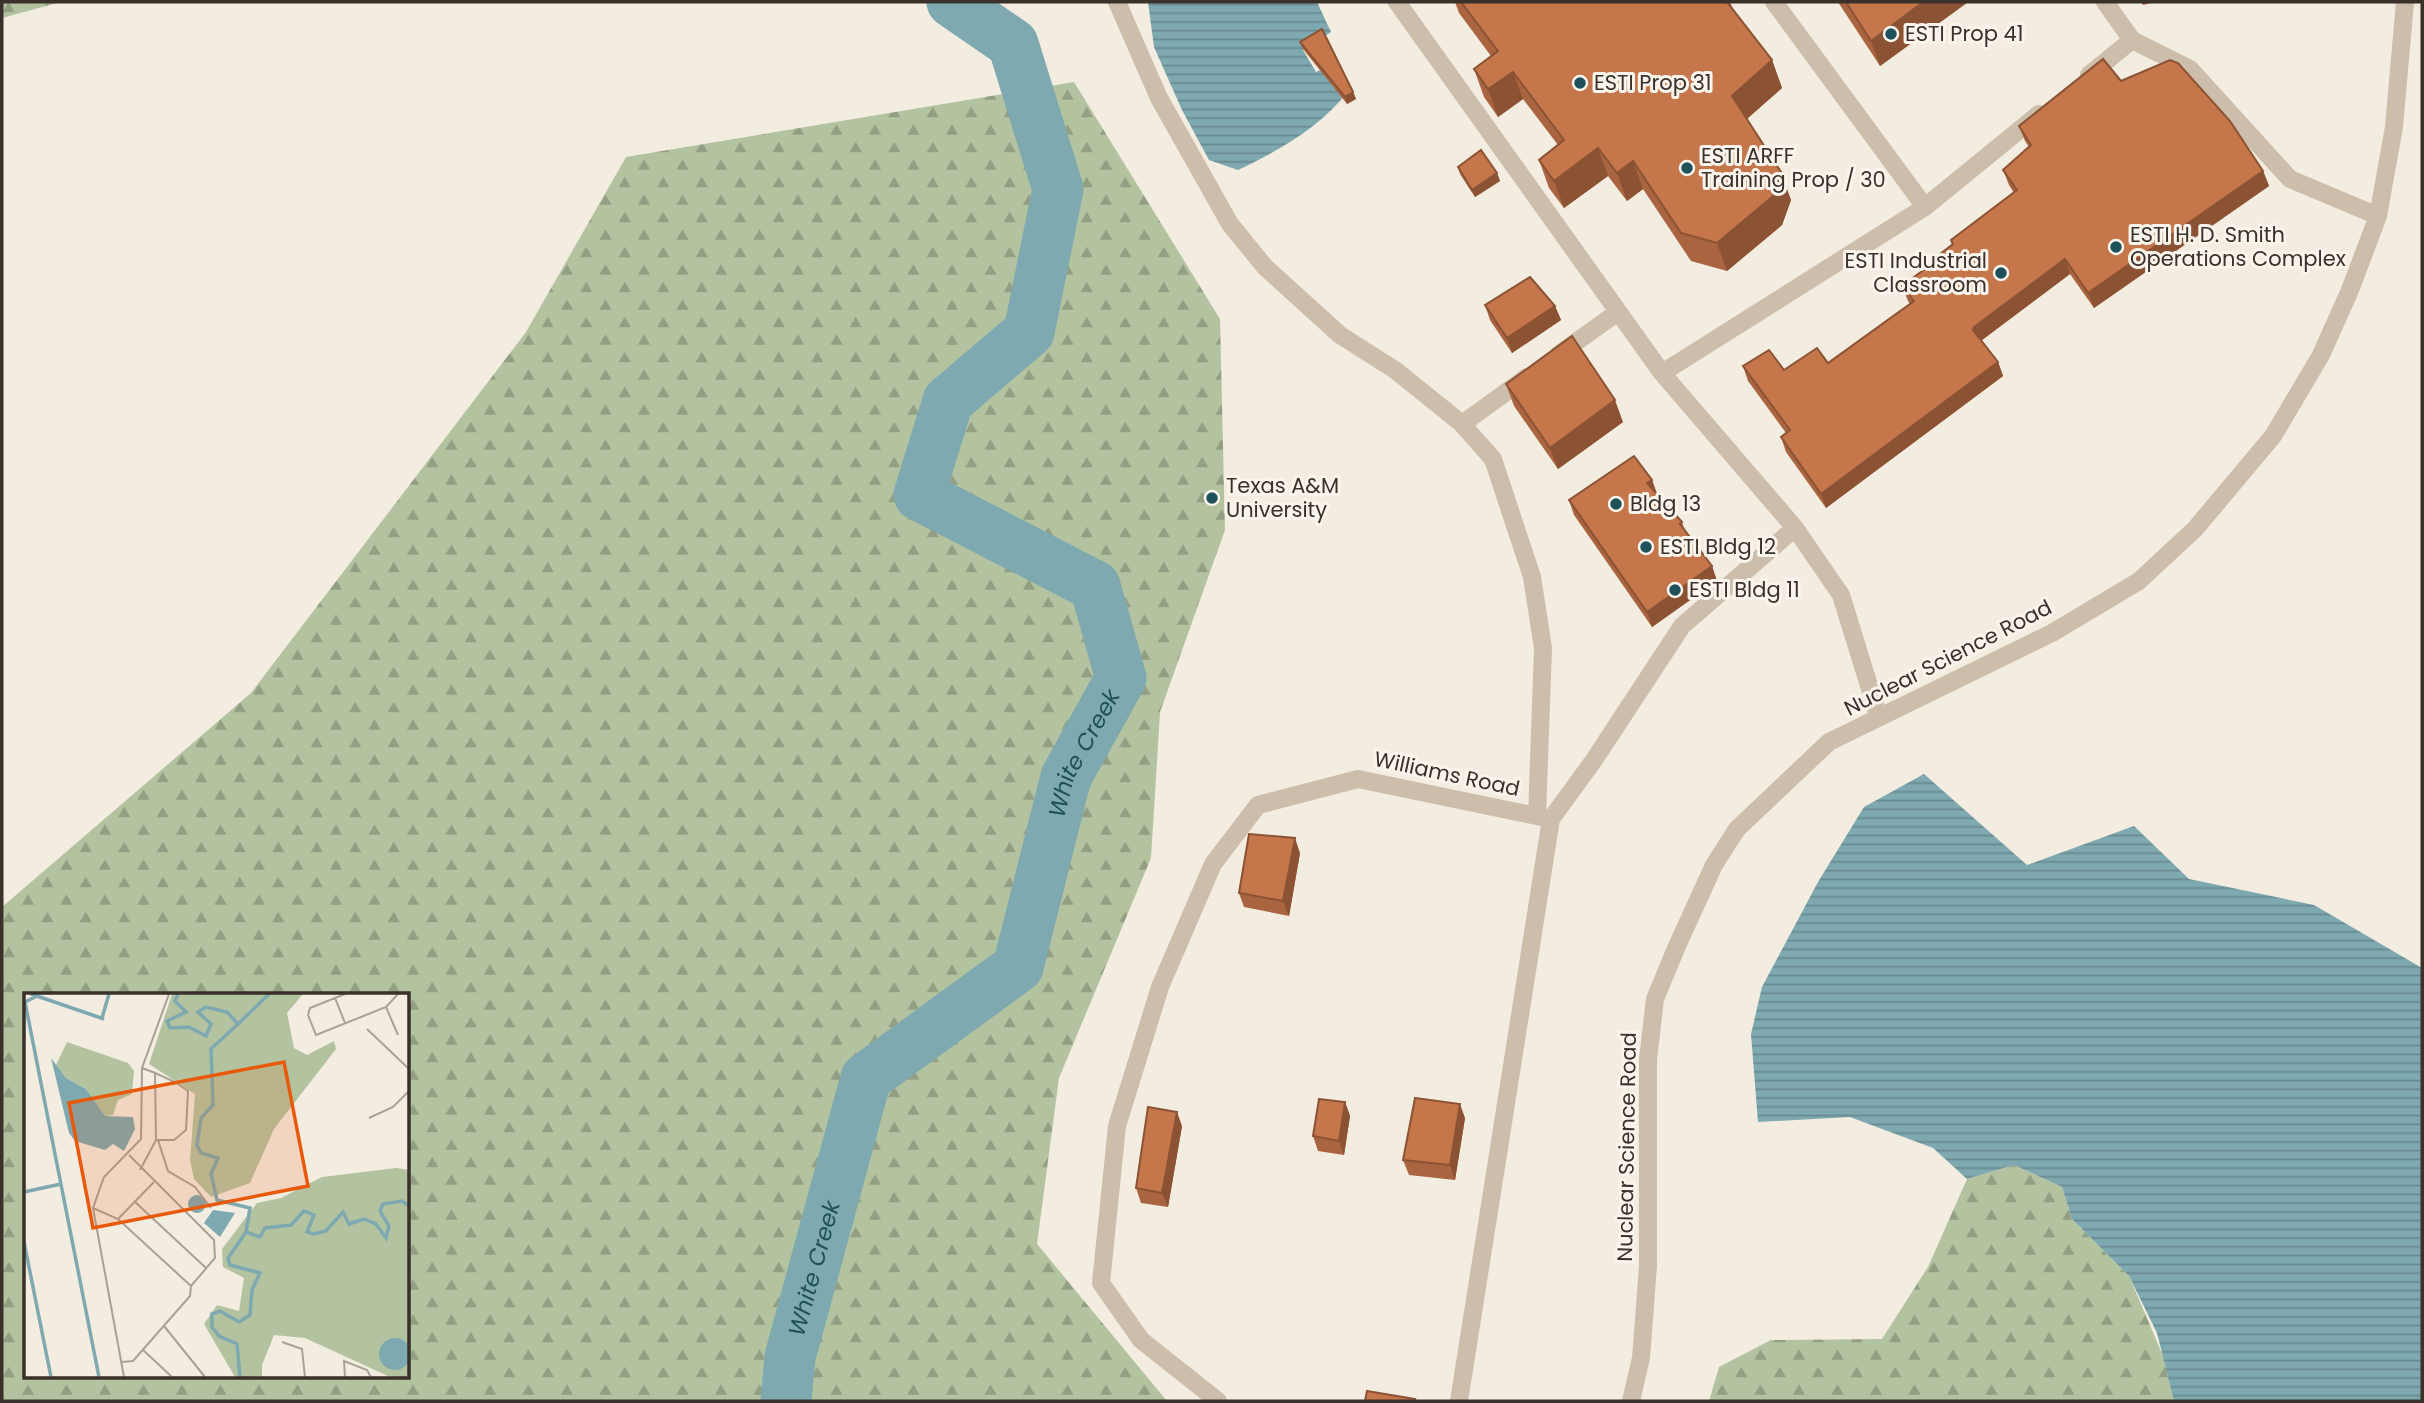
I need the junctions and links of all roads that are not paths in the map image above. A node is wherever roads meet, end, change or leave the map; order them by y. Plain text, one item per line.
1 (1117, 2) edge
2 (1397, 2) edge
3 (1774, 2) edge
4 (2105, 2) edge
5 (2405, 2) edge
6 (2132, 40) junction
7 (2080, 82) edge
8 (2049, 107) edge
9 (1925, 207) junction
10 (2378, 216) junction
11 (1618, 312) junction
12 (1662, 373) junction
13 (1462, 424) junction
14 (1795, 528) junction
15 (1879, 718) junction
16 (1544, 818) junction
17 (1218, 1401) edge
18 (1459, 1401) edge
19 (1631, 1401) edge

1 - 13 street
2 - 11 street
3 - 9 street
4 - 6 street
5 - 10 street, Nuclear Science Road
6 - 7 street
6 - 10 street
8 - 9 street
9 - 12 street
10 - 15 street, Nuclear Science Road
11 - 12 street
11 - 13 street
12 - 14 street
13 - 16 street
14 - 15 street
14 - 16 street
15 - 19 street, Nuclear Science Road
16 - 17 street, Williams Road
16 - 18 street

